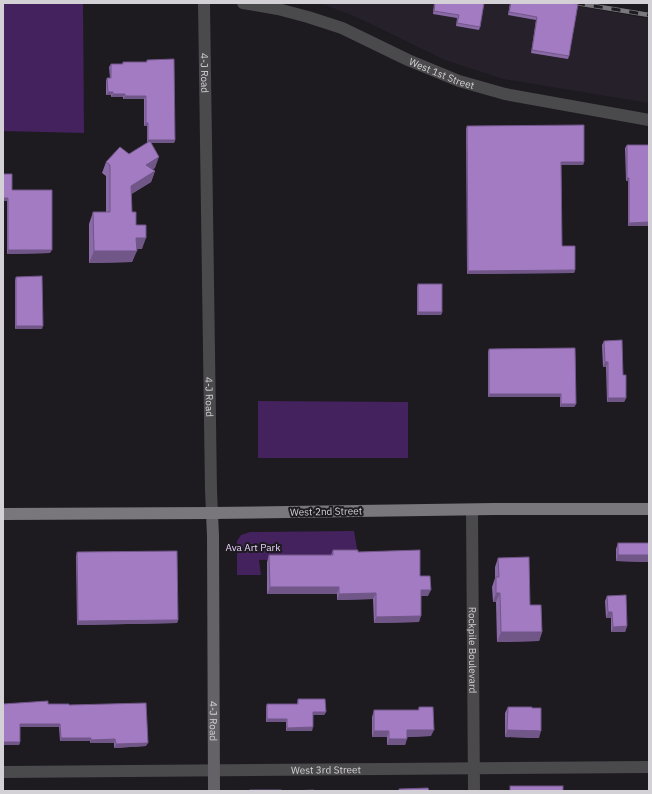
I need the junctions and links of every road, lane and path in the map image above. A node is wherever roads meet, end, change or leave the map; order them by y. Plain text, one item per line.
1 (204, 3) edge
2 (243, 3) edge
3 (649, 120) edge
4 (649, 509) edge
5 (472, 510) junction
6 (212, 513) junction
7 (3, 514) edge
8 (649, 767) edge
9 (474, 768) junction
10 (213, 770) junction
11 (3, 772) edge
12 (214, 791) edge
13 (474, 791) edge

1 - 6 street, 4-J Road
2 - 3 street, West 1st Street
4 - 5 main road, West 2nd Street
5 - 6 main road, West 2nd Street
5 - 9 street, Rockpile Boulevard
6 - 7 main road, West 2nd Street
6 - 10 main road, 4-J Road
8 - 9 street, West 3rd Street
9 - 10 street, West 3rd Street
9 - 13 street, Rockpile Boulevard
10 - 11 street, West 3rd Street
10 - 12 main road, 4-J Road

